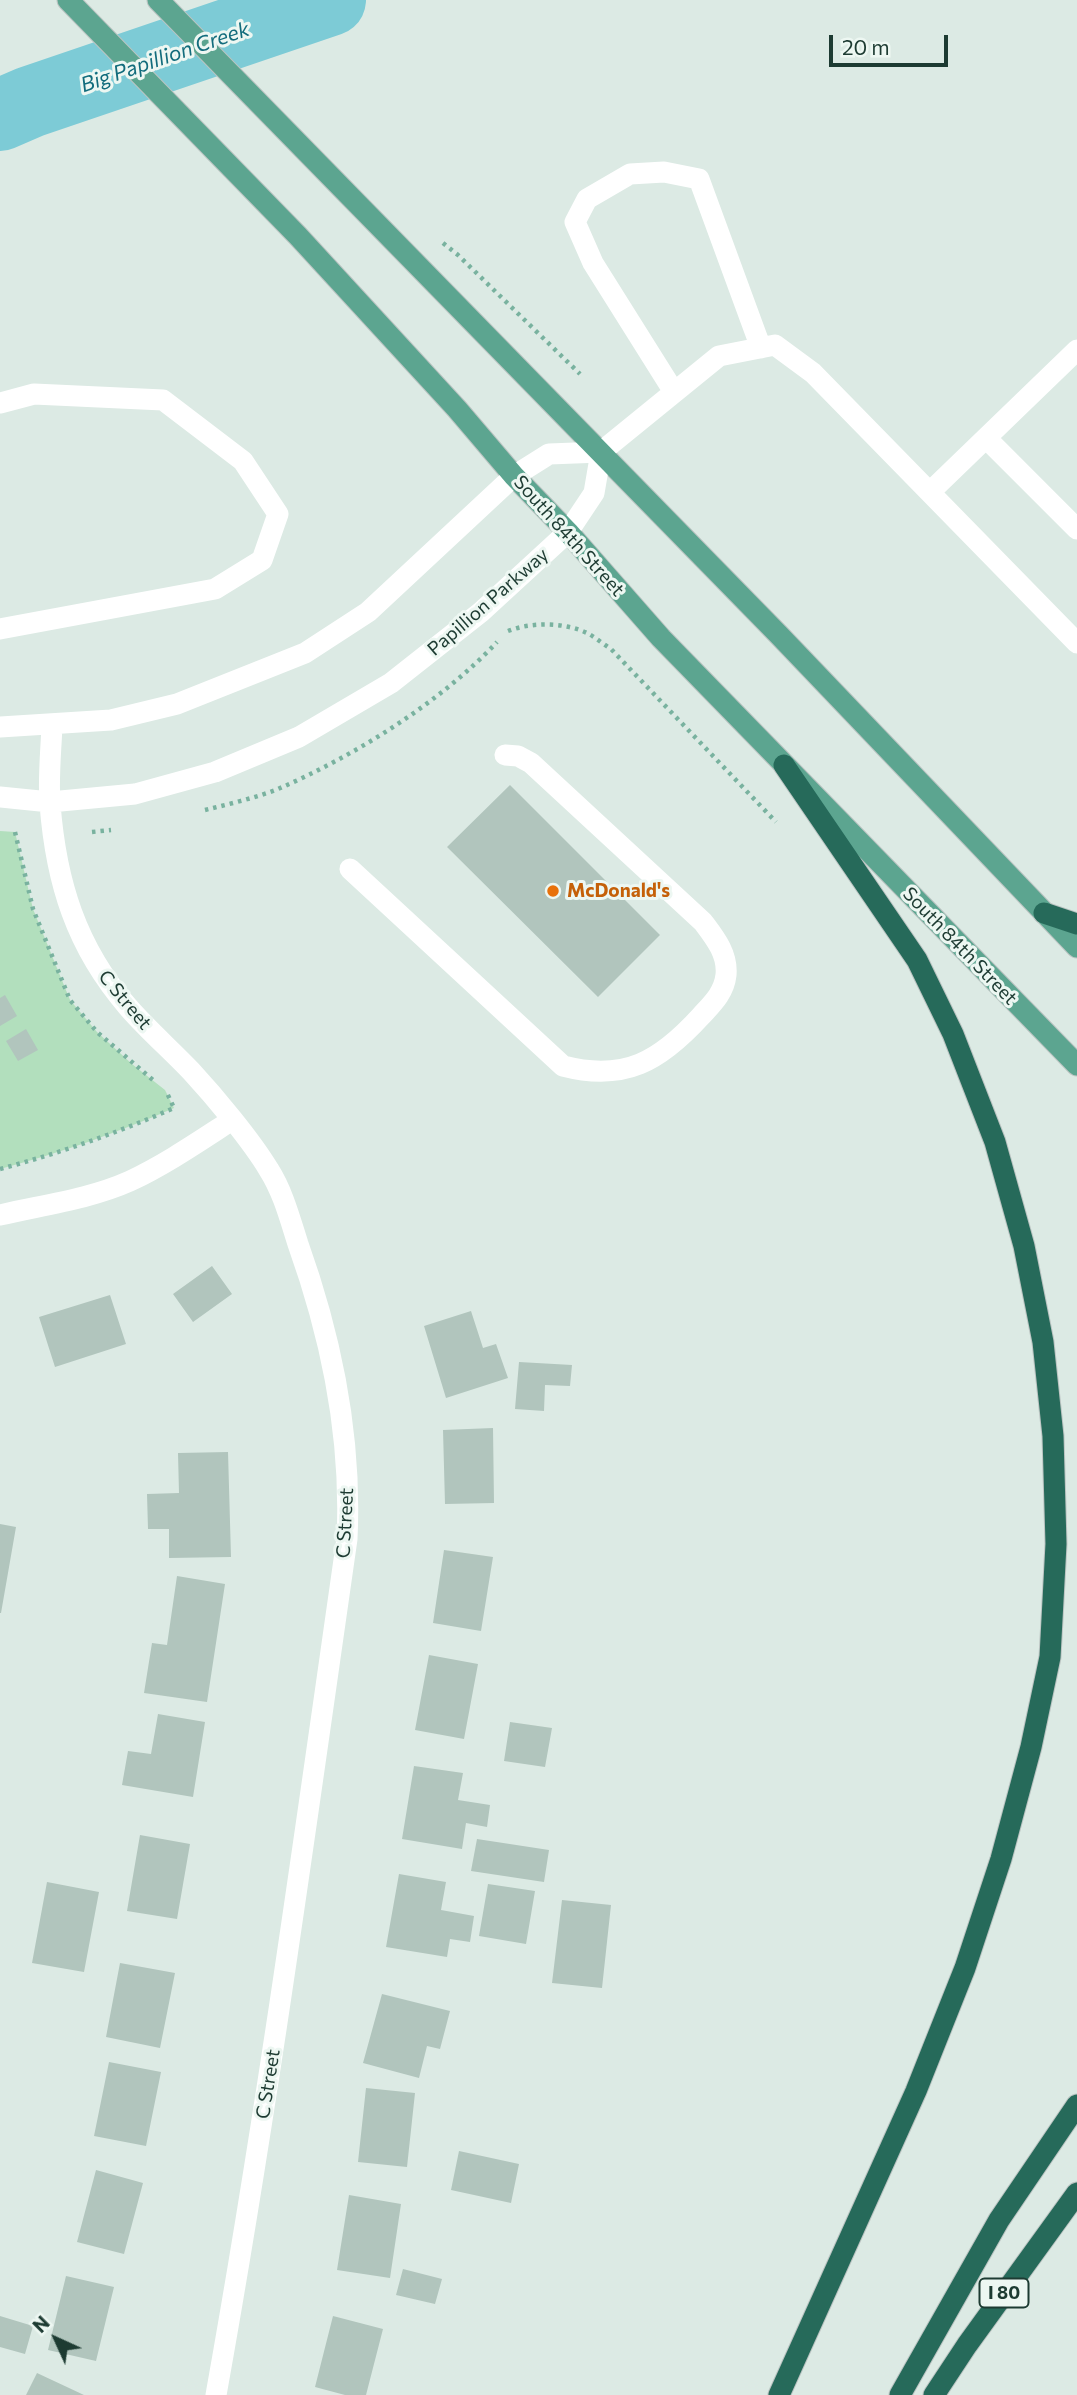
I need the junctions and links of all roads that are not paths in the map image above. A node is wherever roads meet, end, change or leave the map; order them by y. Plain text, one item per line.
1 (68, 0) edge
2 (159, 0) edge
3 (761, 348) junction
4 (1077, 350) edge
5 (674, 392) junction
6 (0, 403) edge
7 (986, 438) junction
8 (601, 452) junction
9 (514, 476) junction
10 (930, 492) junction
11 (1076, 526) edge
12 (568, 532) junction
13 (0, 629) edge
14 (1077, 643) edge
15 (52, 725) junction
16 (0, 727) edge
17 (505, 755) dead end
18 (784, 765) junction
19 (0, 797) edge
20 (50, 802) junction
21 (351, 869) dead end
22 (1044, 913) junction
23 (1077, 924) edge
24 (1077, 947) edge
25 (1077, 1065) edge
26 (232, 1120) junction
27 (0, 1215) edge
28 (1077, 2105) edge
29 (1077, 2193) edge
30 (216, 2395) edge
31 (779, 2395) edge
32 (900, 2395) edge
33 (934, 2395) edge

1 - 9 main road, South 84th Street
2 - 8 main road
3 - 5 street
3 - 5 street
3 - 10 street
4 - 7 street
5 - 8 street
6 - 13 street
7 - 10 street
7 - 11 street
8 - 9 street
8 - 12 street, Papillion Parkway
8 - 22 main road
9 - 12 main road, South 84th Street
9 - 15 street
10 - 14 street
12 - 18 main road, South 84th Street
12 - 20 street, Papillion Parkway
15 - 16 street
15 - 20 street, C Street
17 - 21 street
18 - 25 main road, South 84th Street
18 - 31 highway
19 - 20 street, Papillion Parkway
20 - 26 street, C Street
22 - 23 highway
22 - 24 main road
26 - 27 street
26 - 30 street, C Street
28 - 32 highway
29 - 33 highway, I 80

